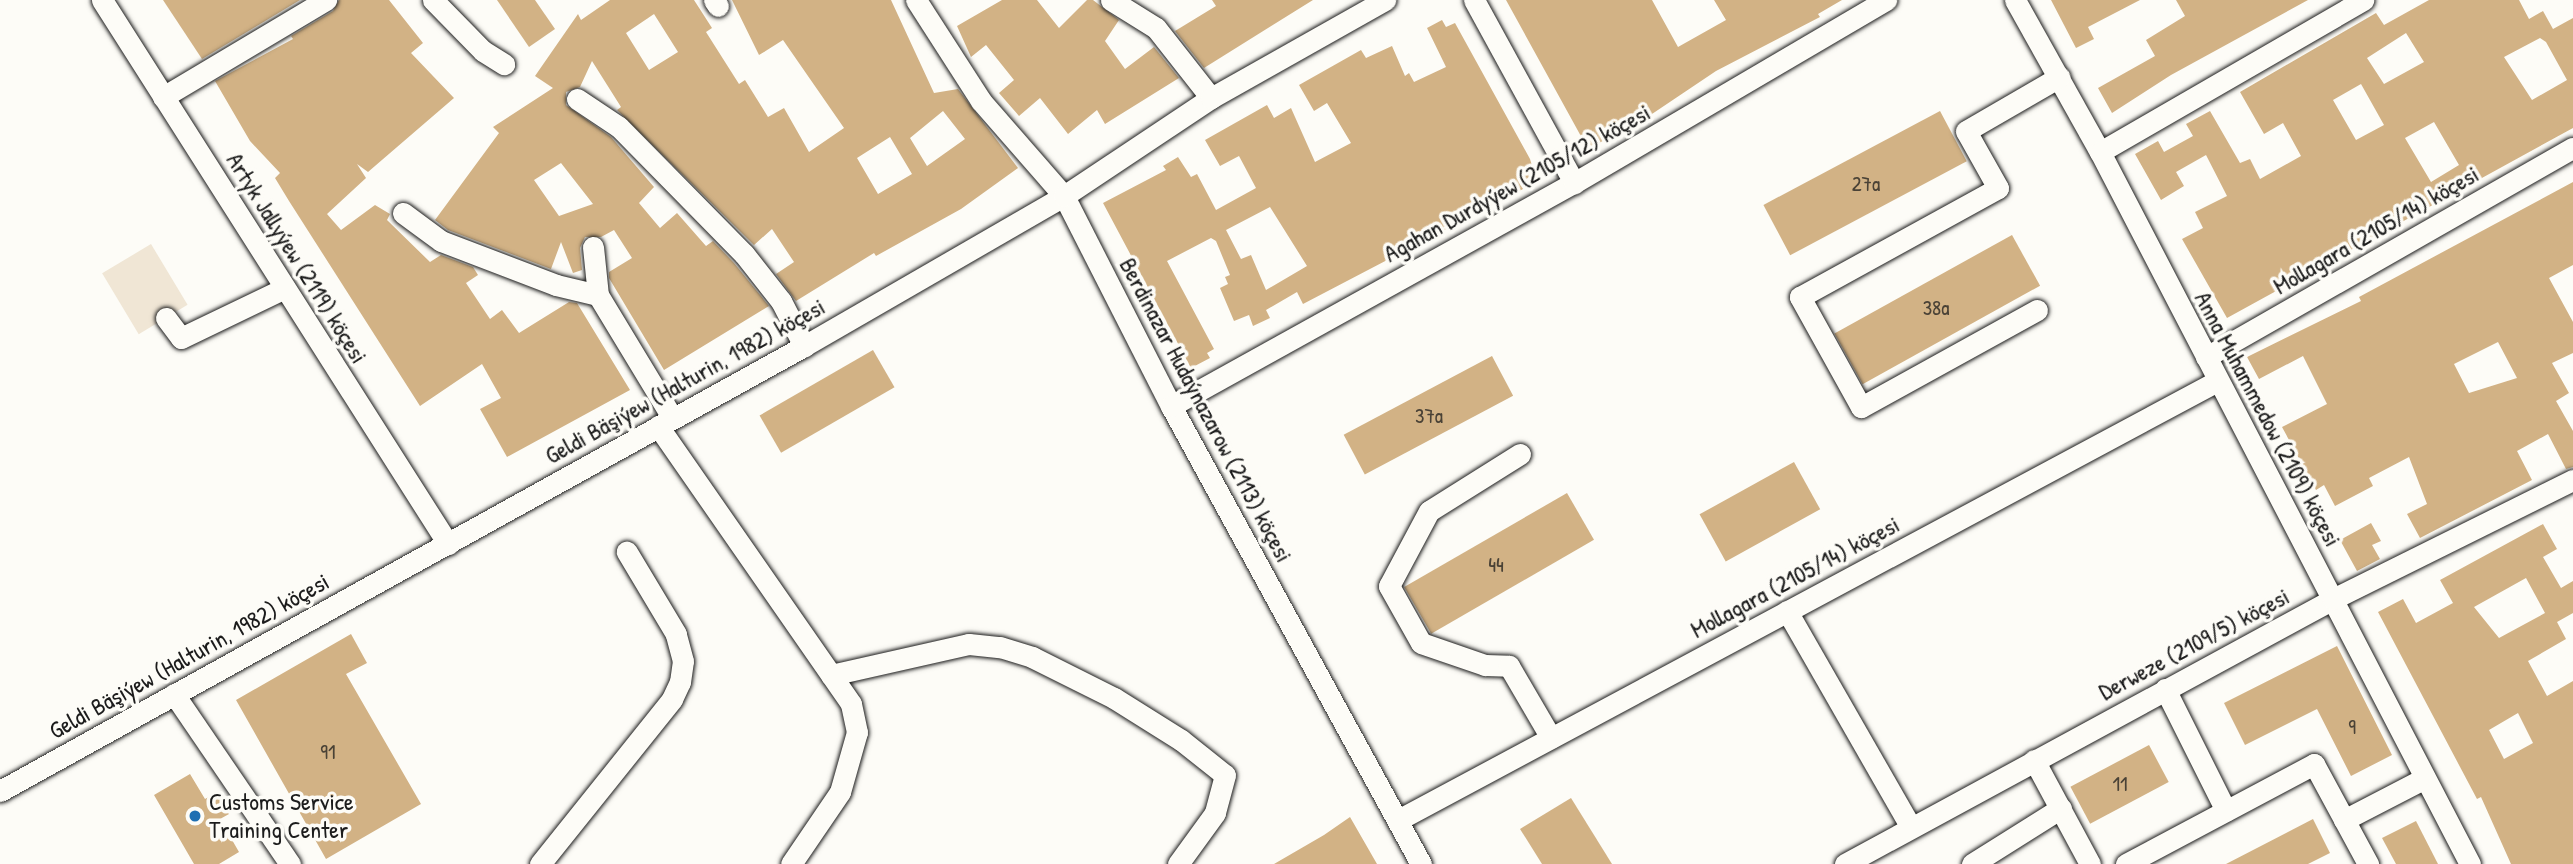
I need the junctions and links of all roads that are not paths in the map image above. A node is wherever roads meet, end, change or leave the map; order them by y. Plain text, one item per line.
1 (102, 0) edge
2 (326, 0) edge
3 (433, 0) edge
4 (916, 0) edge
5 (1111, 0) edge
6 (1385, 0) edge
7 (1474, 0) edge
8 (1886, 0) edge
9 (2015, 0) edge
10 (2363, 0) edge
11 (504, 64) dead end
12 (2059, 77) junction
13 (163, 97) junction
14 (1211, 98) junction
15 (577, 99) dead end
16 (2573, 148) edge
17 (2100, 152) junction
18 (1574, 183) junction
19 (1064, 196) junction
20 (403, 213) dead end
21 (593, 247) dead end
22 (285, 288) junction
23 (598, 295) junction
24 (2037, 310) dead end
25 (166, 318) dead end
26 (804, 345) junction
27 (2206, 357) junction
28 (2217, 381) junction
29 (1171, 406) junction
30 (665, 421) junction
31 (1520, 454) dead end
32 (2573, 480) edge
33 (447, 544) junction
34 (627, 552) dead end
35 (2333, 599) junction
36 (1787, 611) junction
37 (831, 675) junction
38 (2165, 689) junction
39 (174, 695) junction
40 (1551, 738) junction
41 (2034, 760) junction
42 (2425, 778) junction
43 (0, 791) edge
44 (2060, 808) junction
45 (2226, 811) junction
46 (1398, 820) junction
47 (2344, 820) junction
48 (1910, 826) junction
49 (290, 864) edge
50 (540, 864) edge
51 (791, 864) edge
52 (1178, 864) edge
53 (1422, 864) edge
54 (1844, 864) edge
55 (1972, 864) edge
56 (2090, 864) edge
57 (2126, 864) edge
58 (2366, 864) edge
59 (2470, 864) edge

1 - 13 street, Artyk Jallyýew (2119) köçesi
2 - 13 street
3 - 11 street
4 - 19 street, Berdinazar Hudaýnazarow (2113) köçesi
5 - 14 street
6 - 14 street, Geldi Bäşiýew (Halturin, 1982) köçesi
7 - 18 street
8 - 18 street, Agahan Durdyýew (2105/12) köçesi
9 - 12 street, Anna Muhammedow (2109) köçesi
10 - 17 street
12 - 17 street, Anna Muhammedow (2109) köçesi
12 - 24 street
13 - 22 street, Artyk Jallyýew (2119) köçesi
14 - 19 street, Geldi Bäşiýew (Halturin, 1982) köçesi
15 - 26 street
16 - 27 street, Mollagara (2105/14) köçesi
17 - 27 street, Anna Muhammedow (2109) köçesi
18 - 29 street, Agahan Durdyýew (2105/12) köçesi
19 - 26 street, Geldi Bäşiýew (Halturin, 1982) köçesi
19 - 29 street, Berdinazar Hudaýnazarow (2113) köçesi
20 - 23 street
21 - 23 street
22 - 25 street
22 - 33 street, Artyk Jallyýew (2119) köçesi
23 - 30 street
26 - 30 street, Geldi Bäşiýew (Halturin, 1982) köçesi
27 - 28 street, Anna Muhammedow (2109) köçesi
28 - 35 street, Anna Muhammedow (2109) köçesi
28 - 36 street, Mollagara (2105/14) köçesi
29 - 46 street, Berdinazar Hudaýnazarow (2113) köçesi
30 - 33 street, Geldi Bäşiýew (Halturin, 1982) köçesi
30 - 37 street
31 - 40 street
32 - 35 street, Derweze (2109/5) köçesi
33 - 39 street, Geldi Bäşiýew (Halturin, 1982) köçesi
34 - 50 street
35 - 38 street, Derweze (2109/5) köçesi
35 - 42 street, Anna Muhammedow (2109) köçesi
36 - 40 street, Mollagara (2105/14) köçesi
36 - 48 street
37 - 51 street
37 - 52 street
38 - 41 street, Derweze (2109/5) köçesi
38 - 45 street
39 - 43 street, Geldi Bäşiýew (Halturin, 1982) köçesi
39 - 49 street
40 - 46 street, Mollagara (2105/14) köçesi
41 - 44 street
41 - 48 street, Derweze (2109/5) köçesi
42 - 47 street
42 - 59 street, Anna Muhammedow (2109) köçesi
44 - 55 street
44 - 56 street
45 - 47 street
45 - 57 street
46 - 53 street, Berdinazar Hudaýnazarow (2113) köçesi
47 - 58 street
48 - 54 street, Derweze (2109/5) köçesi

